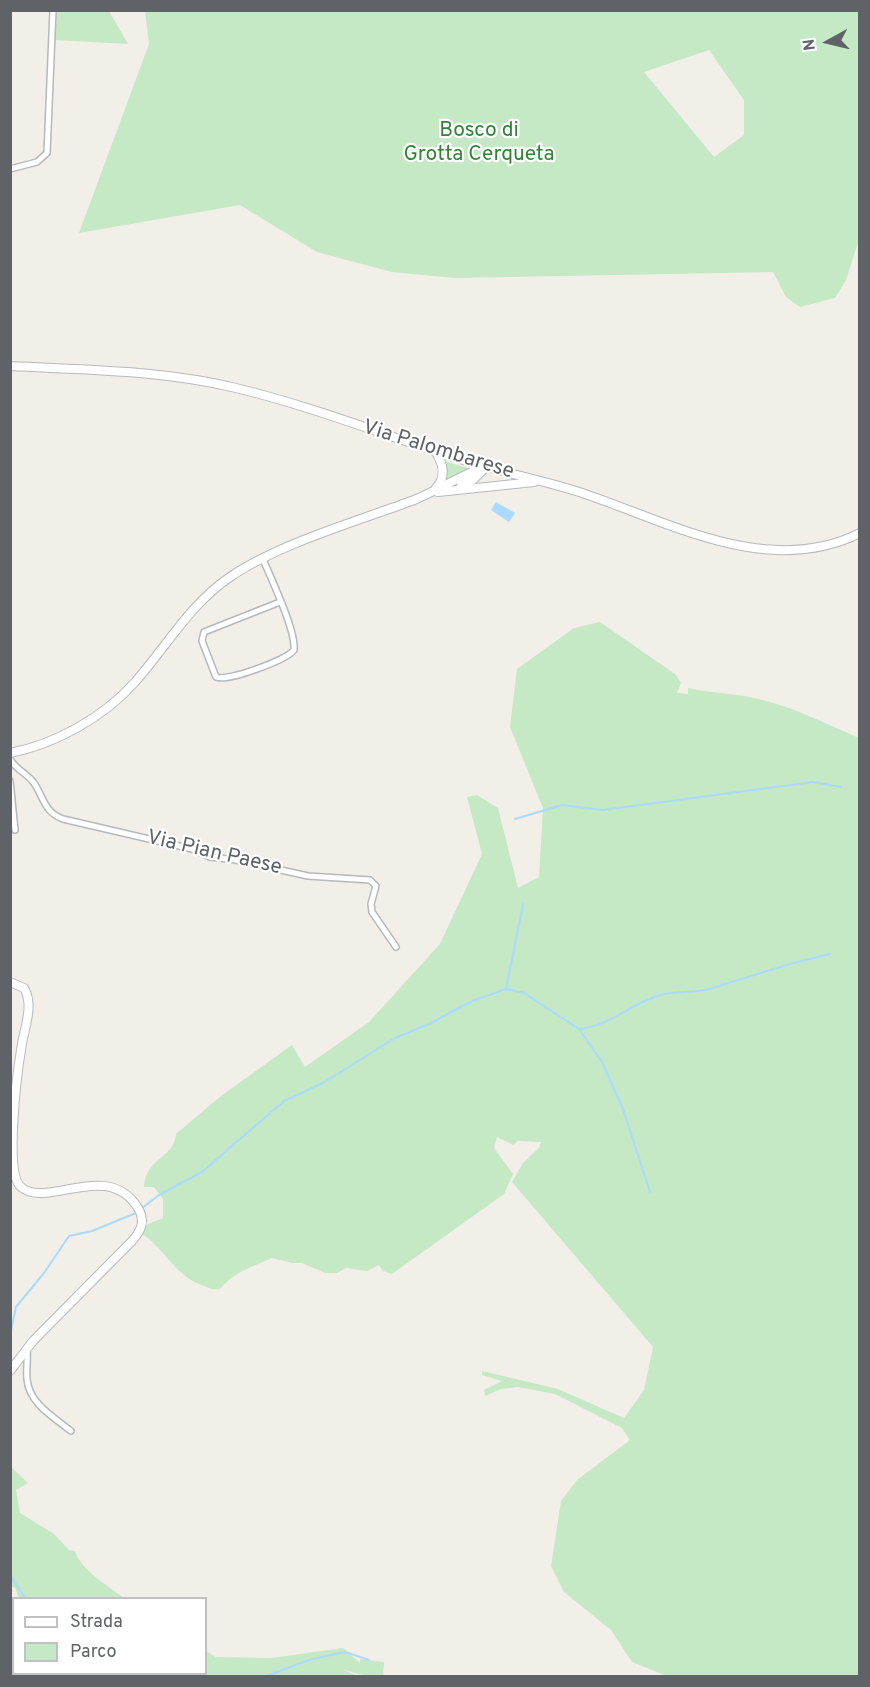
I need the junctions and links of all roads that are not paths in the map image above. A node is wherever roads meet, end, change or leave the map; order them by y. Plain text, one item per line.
1 (53, 10) edge
2 (10, 169) edge
3 (10, 366) edge
4 (435, 451) junction
5 (486, 467) junction
6 (542, 482) junction
7 (452, 490) junction
8 (431, 493) junction
9 (860, 533) edge
10 (263, 559) junction
11 (280, 602) junction
12 (10, 753) edge
13 (10, 759) edge
14 (10, 782) edge
15 (15, 830) dead end
16 (396, 947) dead end
17 (10, 982) edge
18 (27, 1348) junction
19 (10, 1371) edge
20 (71, 1431) dead end

1 - 2 street
3 - 4 street, Via Palombarese
4 - 5 street, Via Palombarese
4 - 8 street
5 - 6 street, Via Palombarese
5 - 7 street
5 - 8 street
6 - 7 street
6 - 9 street, Via Palombarese
7 - 8 street
8 - 10 street
10 - 11 street
10 - 12 street
11 - 11 street
13 - 16 street, Via Pian Paese
14 - 15 street
17 - 18 street
18 - 19 street
18 - 20 street

